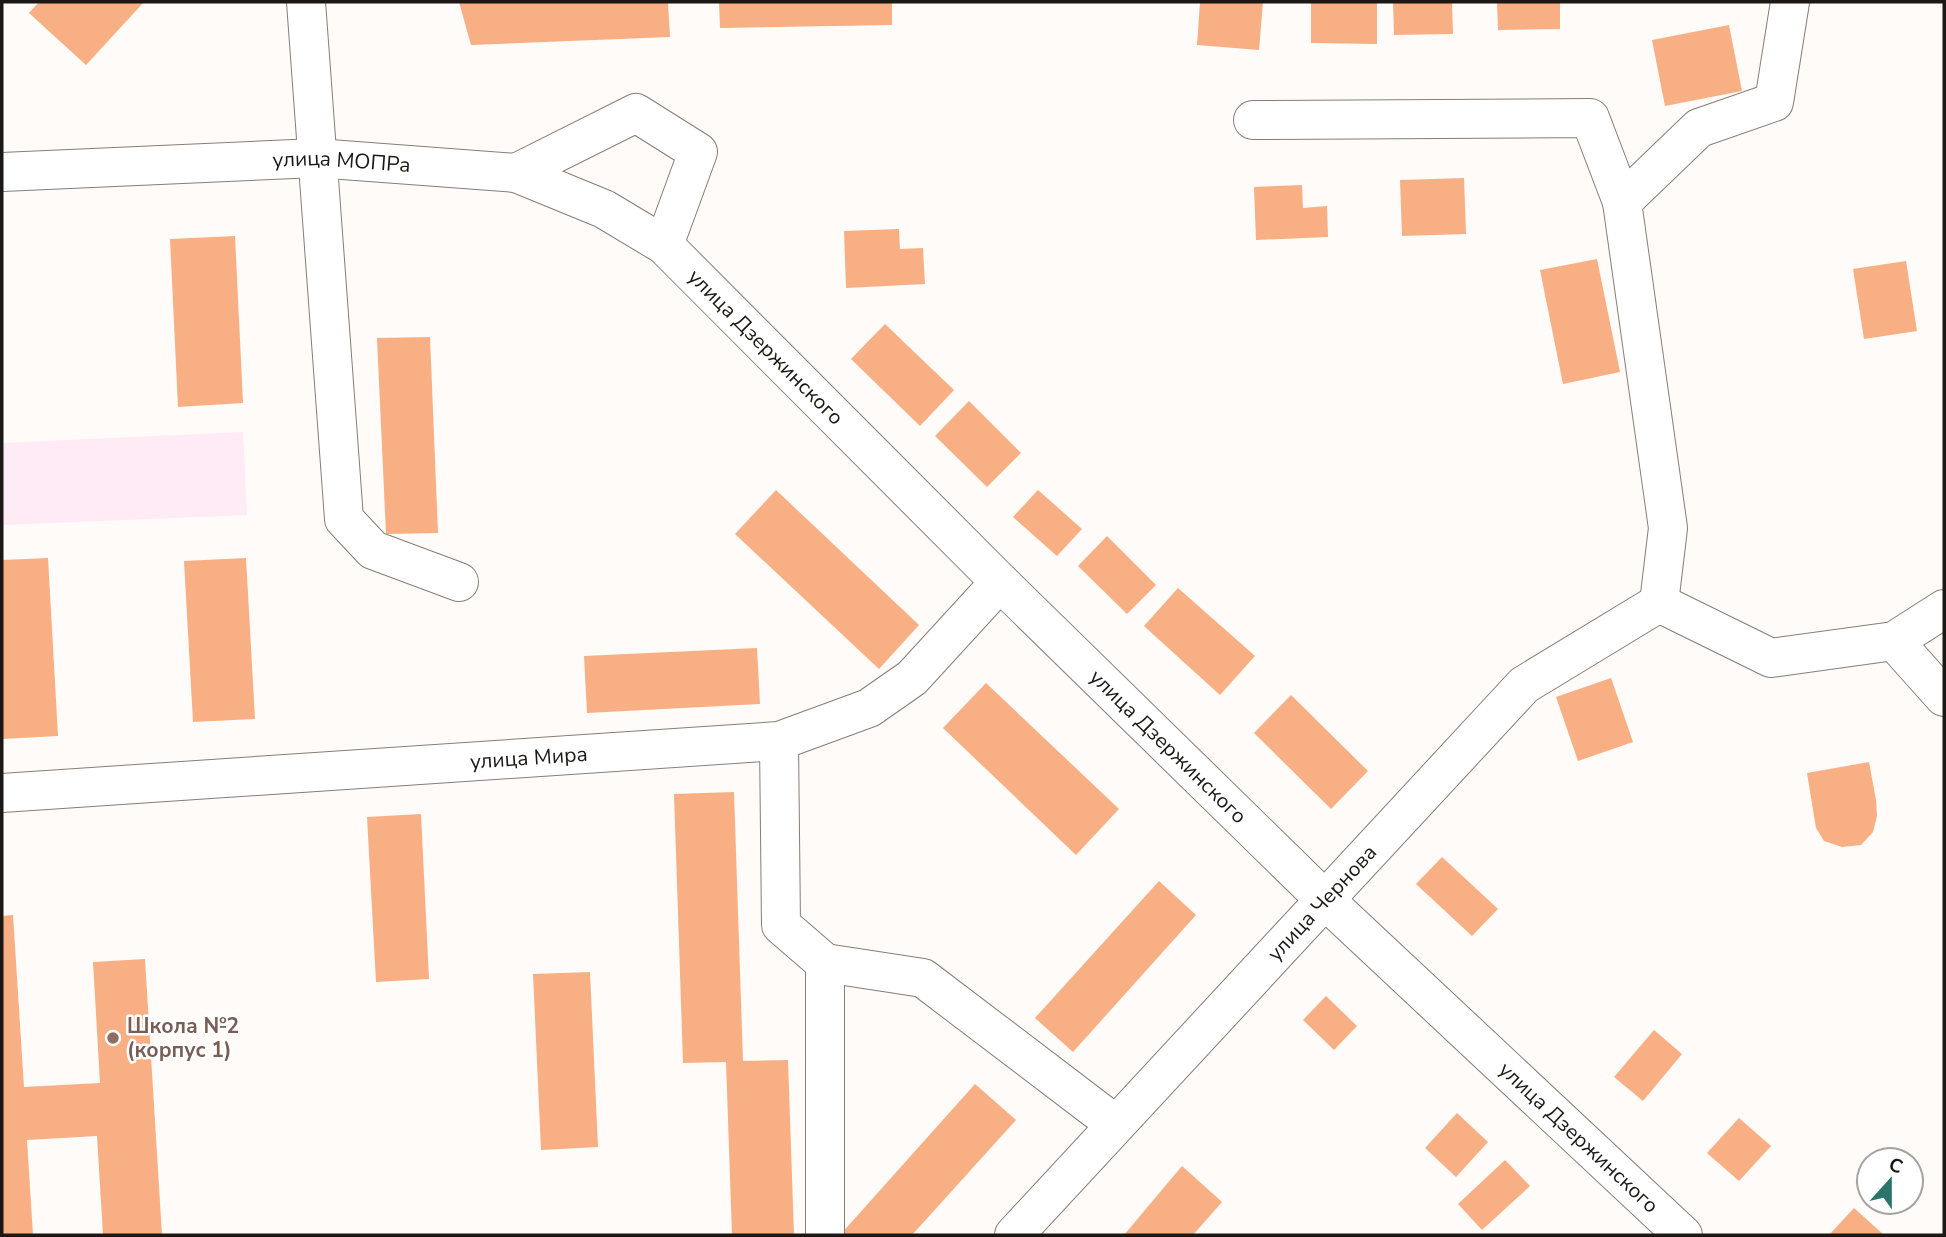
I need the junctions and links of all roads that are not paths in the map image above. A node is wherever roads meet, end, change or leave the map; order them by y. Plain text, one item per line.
1 (306, 2) edge
2 (1790, 2) edge
3 (1253, 120) dead end
4 (316, 158) junction
5 (2, 172) edge
6 (516, 173) junction
7 (1622, 202) junction
8 (664, 245) junction
9 (459, 582) dead end
10 (1000, 582) junction
11 (1659, 603) junction
12 (1944, 609) edge
13 (1894, 641) junction
14 (1944, 696) edge
15 (779, 741) junction
16 (2, 793) edge
17 (1324, 898) junction
18 (825, 963) junction
19 (1115, 1124) junction
20 (825, 1235) edge
21 (1014, 1235) edge
22 (1683, 1235) edge

1 - 4 street
2 - 7 street
3 - 7 street
4 - 5 street, улица МОПРа
4 - 6 street, улица МОПРа
4 - 9 street
6 - 8 street, улица МОПРа
6 - 8 street
7 - 11 street
8 - 10 street, улица Дзержинского
10 - 15 street, улица Мира
10 - 17 street, улица Дзержинского
11 - 13 street
11 - 17 street, улица Чернова
12 - 13 street
13 - 14 street
15 - 16 street, улица Мира
15 - 18 street
17 - 19 street, улица Чернова
17 - 22 street, улица Дзержинского
18 - 19 street
18 - 20 street
19 - 21 street, улица Чернова

